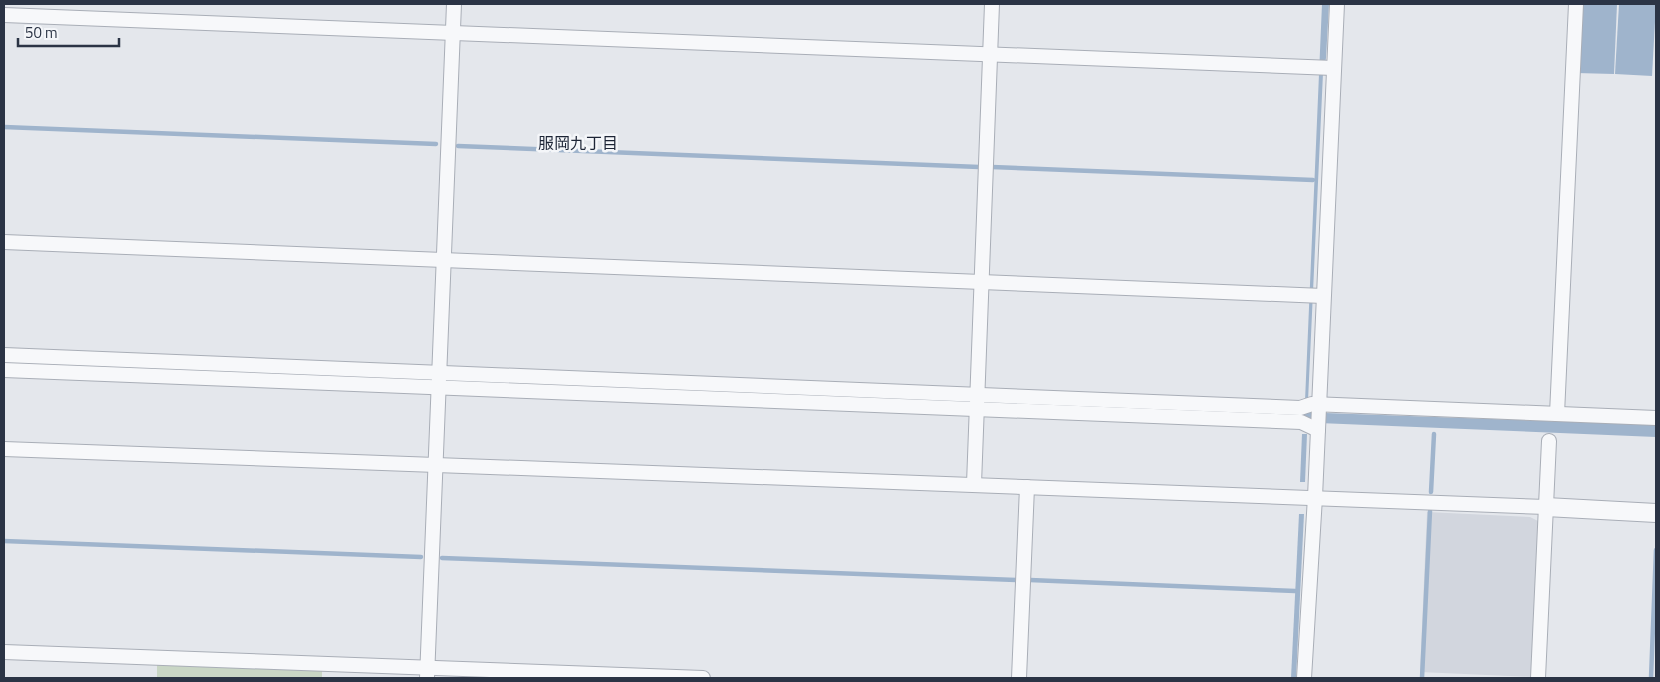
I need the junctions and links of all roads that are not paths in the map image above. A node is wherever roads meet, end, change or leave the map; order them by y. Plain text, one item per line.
1 (454, 4) edge
2 (992, 4) edge
3 (1337, 4) edge
4 (1576, 4) edge
5 (4, 14) edge
6 (453, 33) junction
7 (990, 54) junction
8 (1326, 67) junction
9 (4, 242) edge
10 (444, 260) junction
11 (982, 282) junction
12 (1315, 295) junction
13 (4, 355) edge
14 (4, 370) edge
15 (440, 373) junction
16 (439, 389) junction
17 (976, 395) junction
18 (1310, 406) junction
19 (976, 410) junction
20 (1558, 414) junction
21 (1656, 418) edge
22 (1318, 428) junction
23 (1549, 441) dead end
24 (4, 449) edge
25 (435, 467) junction
26 (974, 484) junction
27 (1027, 486) junction
28 (1315, 497) junction
29 (1546, 507) junction
30 (1656, 513) edge
31 (4, 652) edge
32 (428, 673) edge
33 (703, 678) edge
34 (1019, 678) edge
35 (1304, 678) edge
36 (1538, 678) edge

1 - 6 street
2 - 7 street
3 - 8 street
4 - 20 street
5 - 6 street
6 - 7 street
6 - 10 street
7 - 8 street
7 - 11 street
8 - 12 street
9 - 10 street
10 - 11 street
10 - 15 street
11 - 12 street
11 - 17 street
12 - 18 street
13 - 15 street
14 - 16 street
15 - 16 street
15 - 17 street
16 - 19 street
16 - 25 street
17 - 18 street
17 - 19 street
18 - 20 street
18 - 22 street
19 - 22 street
19 - 26 street
20 - 21 street
22 - 28 street
23 - 29 street
24 - 25 street
25 - 26 street
25 - 32 street
26 - 27 street
27 - 28 street
27 - 34 street
28 - 29 street
28 - 35 street
29 - 30 street
29 - 36 street
31 - 32 street
32 - 33 street

